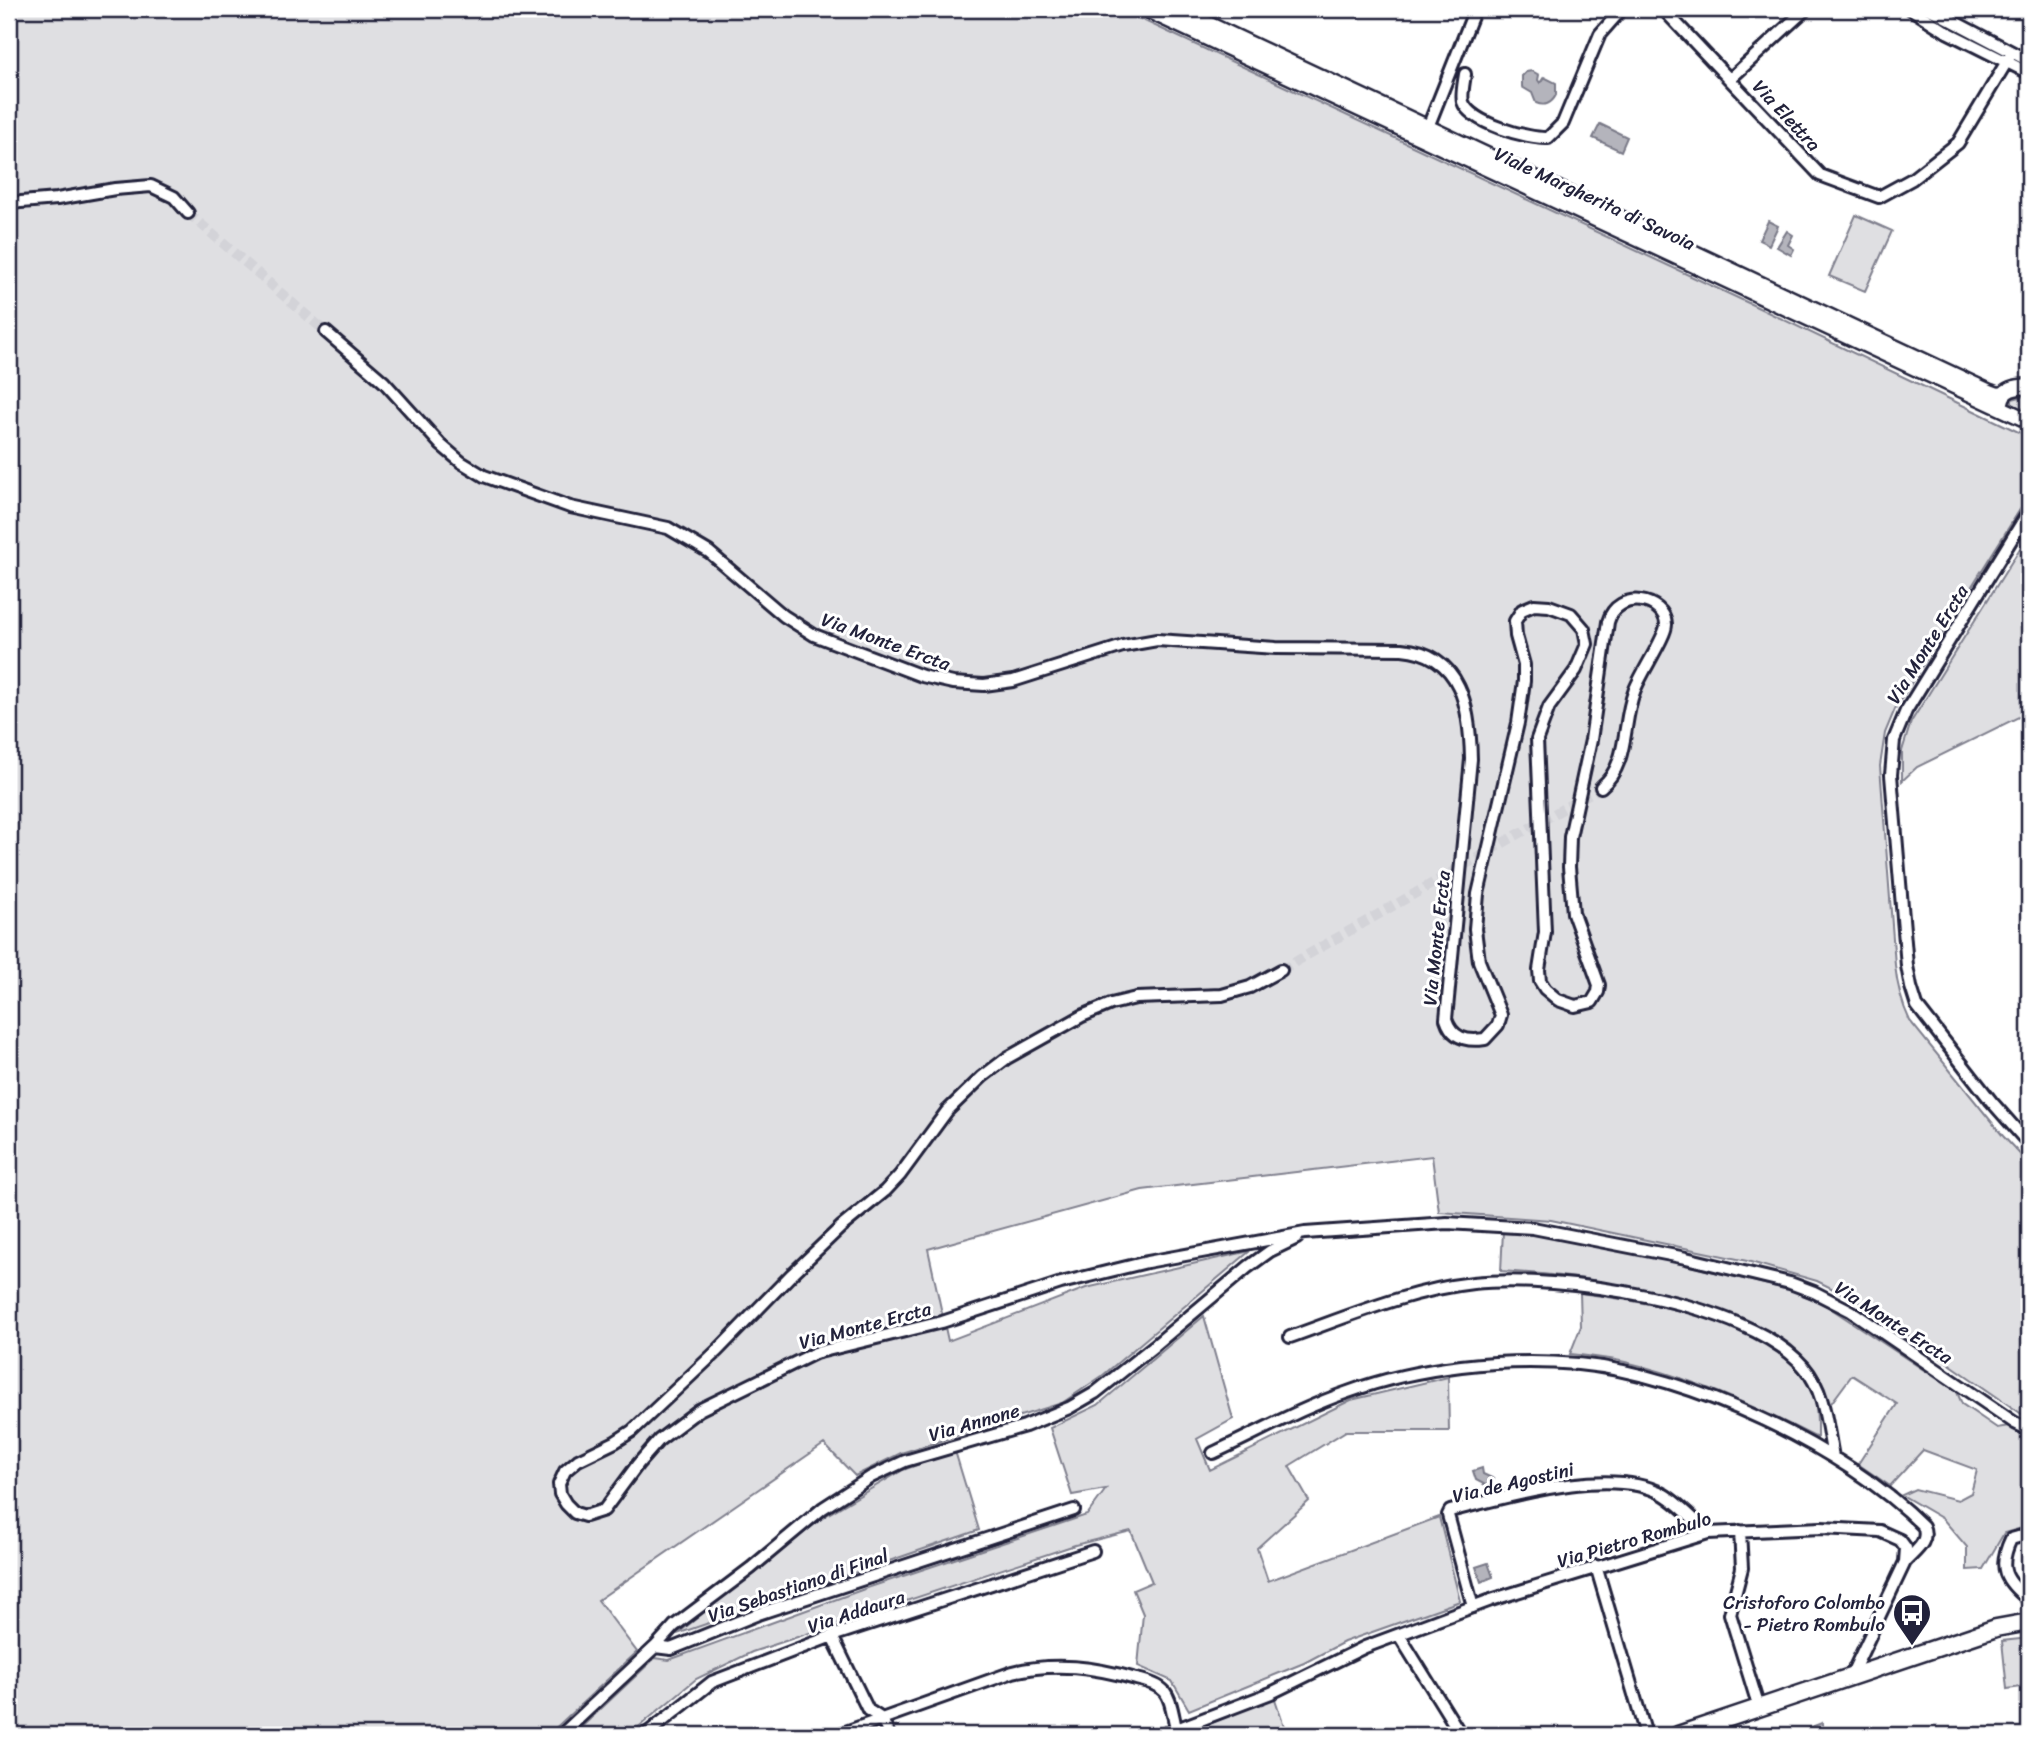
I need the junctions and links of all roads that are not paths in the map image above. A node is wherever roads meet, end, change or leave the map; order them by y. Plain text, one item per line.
1 (1145, 9) edge
2 (1176, 9) edge
3 (1475, 9) edge
4 (1622, 9) edge
5 (1663, 9) edge
6 (1806, 9) edge
7 (1911, 9) edge
8 (1930, 9) edge
9 (2009, 57) junction
10 (2029, 61) edge
11 (2029, 73) edge
12 (1465, 74) dead end
13 (1730, 79) junction
14 (1429, 127) junction
15 (9, 203) edge
16 (188, 213) tunnel mouth
17 (326, 332) tunnel mouth
18 (2029, 386) edge
19 (2003, 394) junction
20 (2005, 410) junction
21 (2029, 421) edge
22 (2029, 511) edge
23 (1601, 787) tunnel mouth
24 (1281, 970) tunnel mouth
25 (2029, 1144) edge
26 (1305, 1233) junction
27 (1290, 1336) dead end
28 (2029, 1430) edge
29 (1213, 1454) dead end
30 (1833, 1457) junction
31 (1074, 1510) dead end
32 (1740, 1531) junction
33 (1708, 1533) junction
34 (2029, 1534) edge
35 (1093, 1550) dead end
36 (1905, 1562) junction
37 (1596, 1566) junction
38 (2029, 1600) edge
39 (1473, 1607) junction
40 (2029, 1622) edge
41 (1399, 1634) junction
42 (832, 1636) junction
43 (655, 1647) junction
44 (1850, 1678) junction
45 (1759, 1708) junction
46 (882, 1718) junction
47 (1176, 1728) junction
48 (561, 1735) edge
49 (645, 1735) edge
50 (837, 1735) edge
51 (889, 1735) edge
52 (1161, 1735) edge
53 (1461, 1735) edge
54 (1646, 1735) edge
55 (1678, 1735) edge

1 - 20 street, Viale Margherita di Savoia
2 - 14 street, Viale Margherita di Savoia
3 - 14 street
4 - 12 street
5 - 13 street, Via Elettra
6 - 13 street
7 - 9 street
8 - 9 street
9 - 10 street
9 - 11 street
9 - 13 street, Via Elettra
14 - 19 street, Viale Margherita di Savoia
15 - 16 street
17 - 23 street, Via Monte Ercta
18 - 19 street
19 - 20 street
20 - 21 street, Viale Margherita di Savoia
22 - 25 street, Via Monte Ercta
24 - 26 street, Via Monte Ercta
26 - 28 street, Via Monte Ercta
26 - 43 street, Via Annone
27 - 30 street
29 - 30 street
30 - 36 street
31 - 43 street, Via Sebastiano di Final
32 - 33 street, Via Pietro Rombulo
32 - 36 street, Via Pietro Rombulo
32 - 45 street
33 - 37 street, Via Pietro Rombulo
33 - 39 street, Via de Agostini
34 - 38 street
35 - 42 street, Via Addaura
36 - 44 street
37 - 39 street, Via Pietro Rombulo
37 - 54 street
39 - 41 street, Via Pietro Rombulo
40 - 44 main road
41 - 47 street, Via Pietro Rombulo
41 - 53 street
42 - 46 street
42 - 49 street, Via Addaura
43 - 48 street
44 - 45 main road
45 - 55 main road
46 - 47 street
46 - 50 street
46 - 51 street
47 - 52 street, Via Pietro Rombulo

